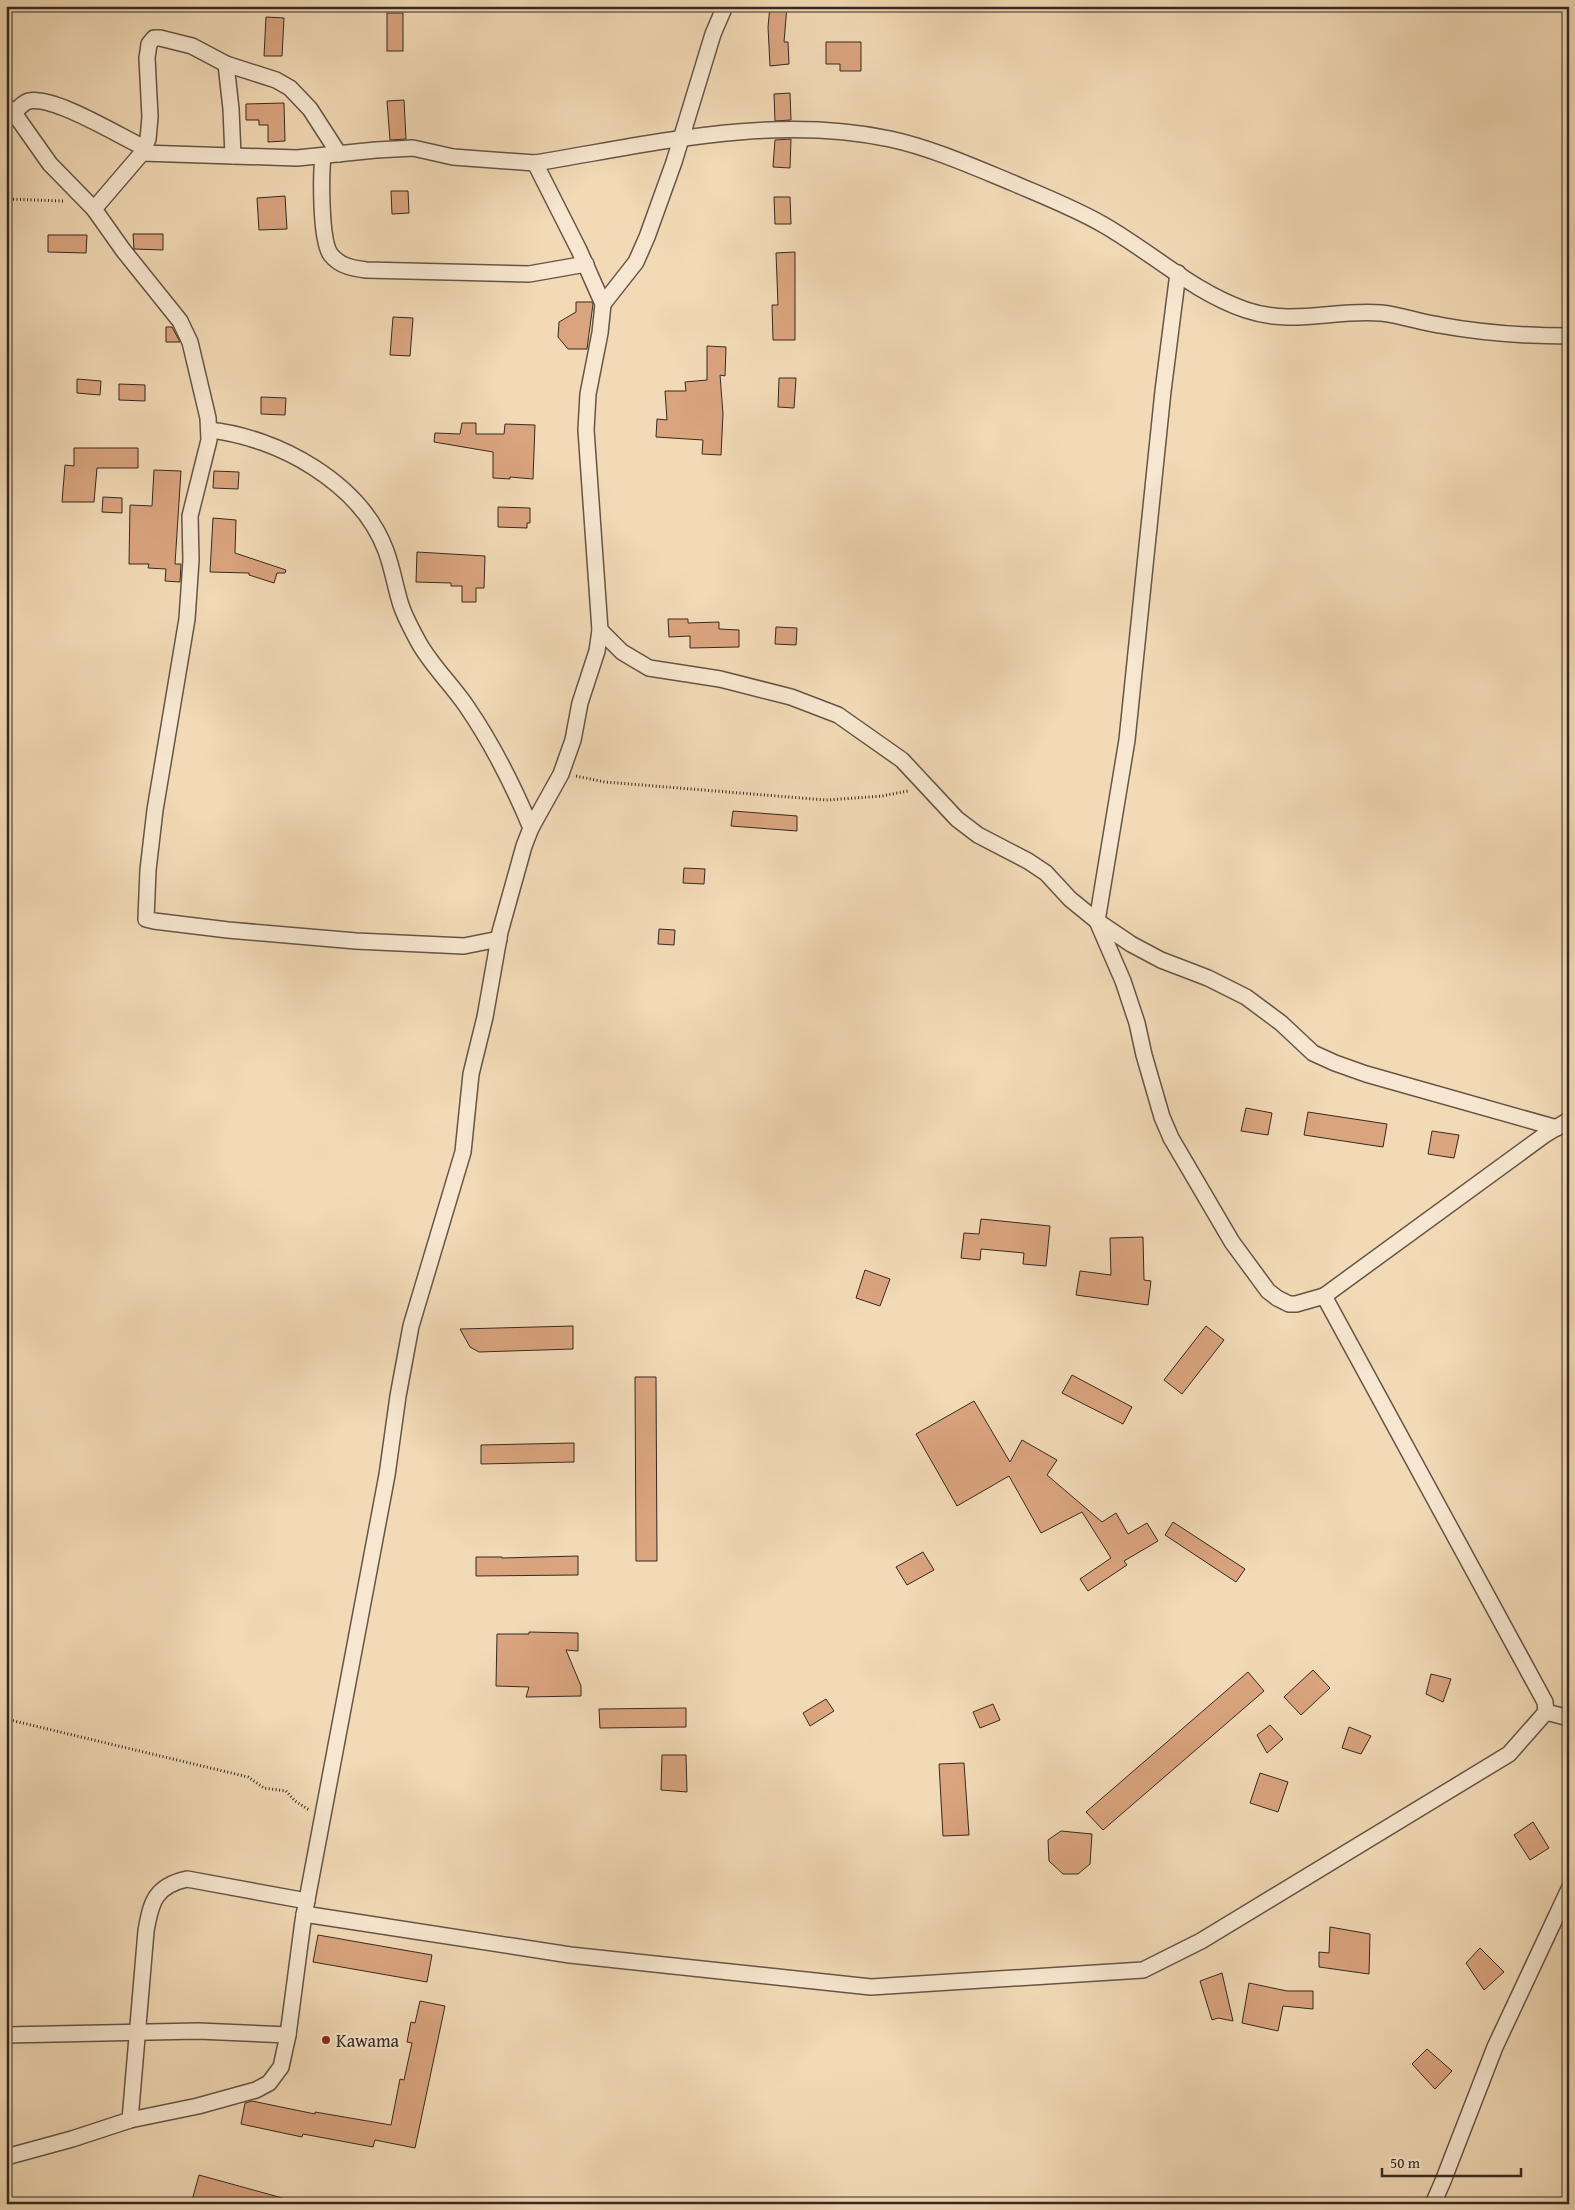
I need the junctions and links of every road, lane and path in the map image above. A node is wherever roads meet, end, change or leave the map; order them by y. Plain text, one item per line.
1 (725, 6) edge
2 (226, 64) junction
3 (10, 110) edge
4 (681, 138) junction
5 (143, 151) junction
6 (339, 154) junction
7 (233, 156) junction
8 (323, 156) junction
9 (535, 164) junction
10 (6, 199) edge
11 (65, 201) dead end
12 (94, 208) junction
13 (586, 264) junction
14 (1178, 273) junction
15 (603, 304) junction
16 (1569, 336) edge
17 (209, 430) junction
18 (600, 630) junction
19 (561, 774) junction
20 (929, 787) junction
21 (531, 828) junction
22 (1097, 921) junction
23 (499, 939) junction
24 (1563, 1124) edge
25 (1324, 1296) junction
26 (1546, 1712) junction
27 (1569, 1718) edge
28 (6, 1719) edge
29 (322, 1818) junction
30 (1569, 1888) edge
31 (305, 1908) junction
32 (137, 2032) junction
33 (6, 2035) edge
34 (288, 2035) junction
35 (130, 2120) junction
36 (6, 2158) edge
37 (1433, 2204) edge

1 - 4 street
2 - 5 street
2 - 6 street
2 - 7 street
3 - 5 street
3 - 12 street
4 - 9 street
4 - 14 street
4 - 15 street
5 - 7 street
5 - 12 street
6 - 8 street
6 - 9 street
7 - 8 street
8 - 13 street
9 - 13 street
10 - 11 path
12 - 17 street
13 - 15 street
14 - 16 street
14 - 22 street
15 - 18 street
17 - 21 street
17 - 23 street
18 - 19 street
18 - 20 street
19 - 20 path
19 - 21 street
20 - 22 street
21 - 23 street
22 - 24 street
22 - 25 street
23 - 29 street
24 - 25 street
25 - 26 street
26 - 27 street
26 - 31 street
28 - 29 path
29 - 31 street
30 - 37 street
31 - 32 street
31 - 34 street
32 - 33 street
32 - 34 street
32 - 35 street
34 - 35 street
35 - 36 street

